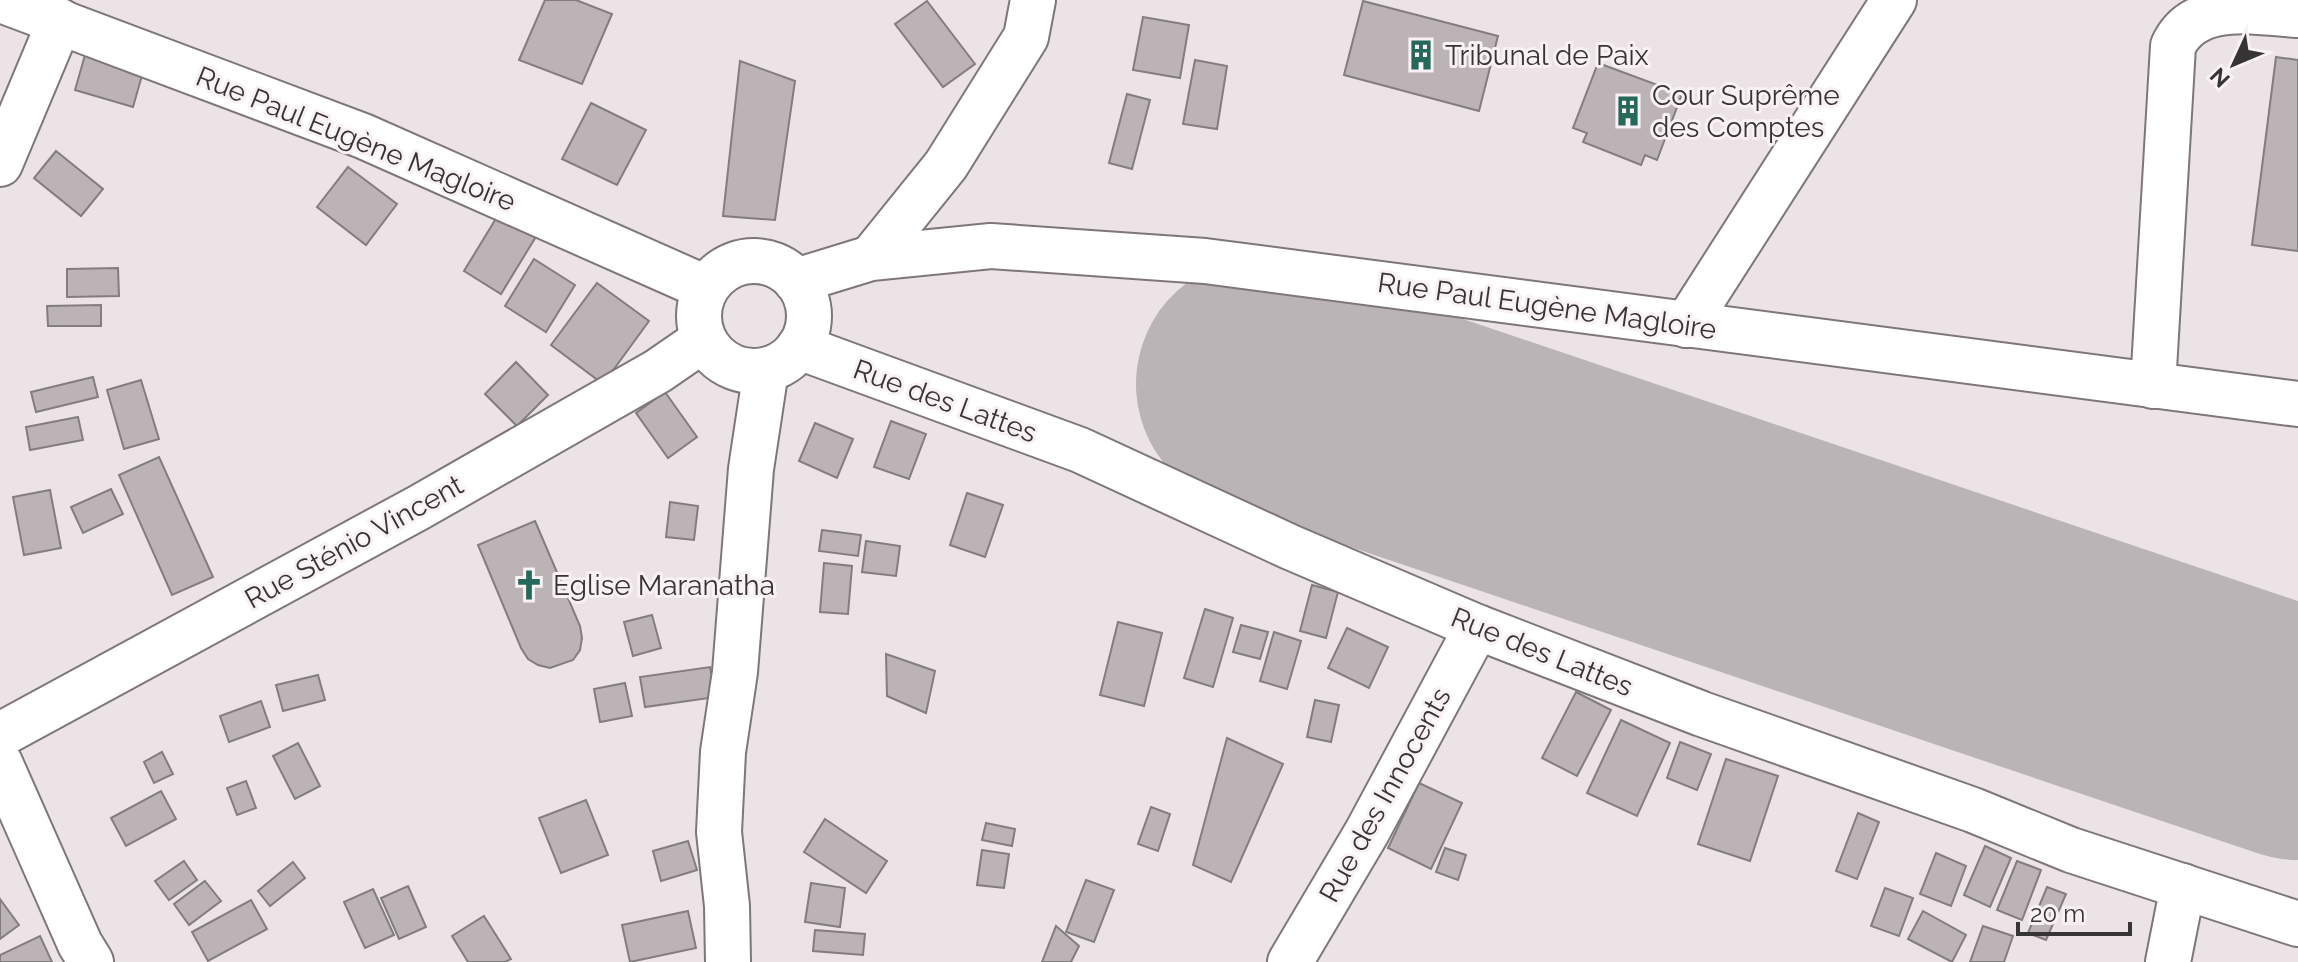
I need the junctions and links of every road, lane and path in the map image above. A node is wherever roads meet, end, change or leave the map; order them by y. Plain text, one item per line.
1 (1, 0) edge
2 (1033, 0) edge
3 (1894, 0) edge
4 (2298, 15) edge
5 (60, 21) junction
6 (0, 164) edge
7 (871, 258) junction
8 (796, 281) junction
9 (706, 288) junction
10 (1686, 325) junction
11 (703, 340) junction
12 (782, 359) junction
13 (2153, 386) junction
14 (2298, 404) edge
15 (1477, 627) junction
16 (0, 735) edge
17 (0, 763) edge
18 (2183, 886) junction
19 (2298, 924) edge
20 (91, 962) edge
21 (728, 962) edge
22 (1290, 962) edge
23 (2168, 962) edge

1 - 5 street, Rue Paul Eugène Magloire
2 - 7 street
3 - 10 street
4 - 13 street
5 - 6 street
5 - 9 street, Rue Paul Eugène Magloire
7 - 8 street, Rue Paul Eugène Magloire
7 - 10 street, Rue Paul Eugène Magloire
8 - 9 street
8 - 12 street
9 - 11 street
10 - 13 street, Rue Paul Eugène Magloire
11 - 12 street
11 - 16 street, Rue Sténio Vincent
12 - 15 street, Rue des Lattes
12 - 21 street
13 - 14 street, Rue Paul Eugène Magloire
15 - 18 street, Rue des Lattes
15 - 22 street, Rue des Innocents
17 - 20 street
18 - 19 street, Rue des Lattes
18 - 23 street

